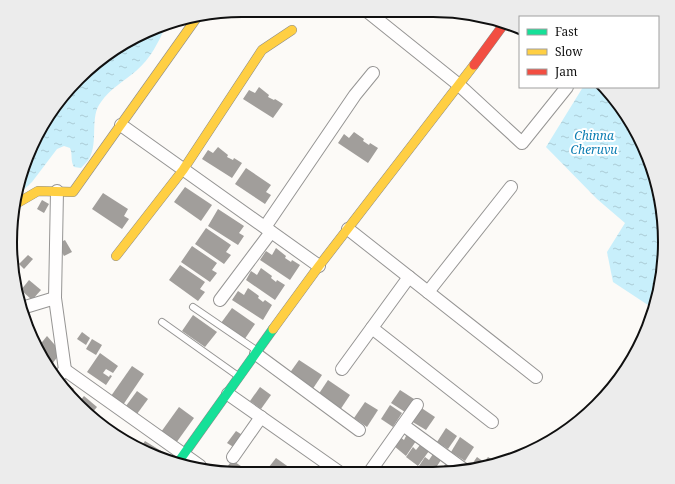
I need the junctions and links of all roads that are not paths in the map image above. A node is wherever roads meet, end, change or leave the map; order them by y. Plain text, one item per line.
1 (374, 17) edge
2 (194, 22) edge
3 (501, 28) edge
4 (292, 30) dead end
5 (373, 73) dead end
6 (460, 85) junction
7 (566, 88) edge
8 (121, 125) junction
9 (183, 170) junction
10 (511, 187) dead end
11 (57, 191) junction
12 (21, 201) edge
13 (348, 229) junction
14 (268, 230) junction
15 (116, 256) dead end
16 (319, 266) junction
17 (409, 277) junction
18 (428, 292) junction
19 (55, 298) junction
20 (220, 300) dead end
21 (27, 307) edge
22 (193, 307) dead end
23 (162, 322) dead end
24 (372, 328) junction
25 (257, 353) junction
26 (342, 369) dead end
27 (61, 374) edge
28 (239, 377) junction
29 (536, 377) dead end
30 (228, 394) junction
31 (417, 405) dead end
32 (261, 417) junction
33 (492, 422) dead end
34 (403, 425) junction
35 (359, 430) dead end
36 (233, 457) dead end
37 (181, 458) edge
38 (458, 466) edge
39 (332, 467) edge
40 (373, 467) edge

1 - 6 street
2 - 8 street
3 - 6 street
4 - 9 street
5 - 14 street
6 - 7 street
6 - 13 street
8 - 9 street
8 - 11 street
9 - 14 street
9 - 15 street
10 - 18 street
11 - 12 street
11 - 19 street
13 - 16 street
13 - 17 street
14 - 16 street
14 - 20 street
16 - 25 street
17 - 18 street
17 - 24 street
18 - 29 street
19 - 21 street
19 - 27 street
22 - 25 lane
23 - 28 lane
24 - 26 street
24 - 33 street
25 - 28 street
25 - 35 street
27 - 37 street
28 - 30 street
30 - 32 street
30 - 37 street
31 - 34 street
32 - 36 street
32 - 39 street
34 - 38 street
34 - 40 street

